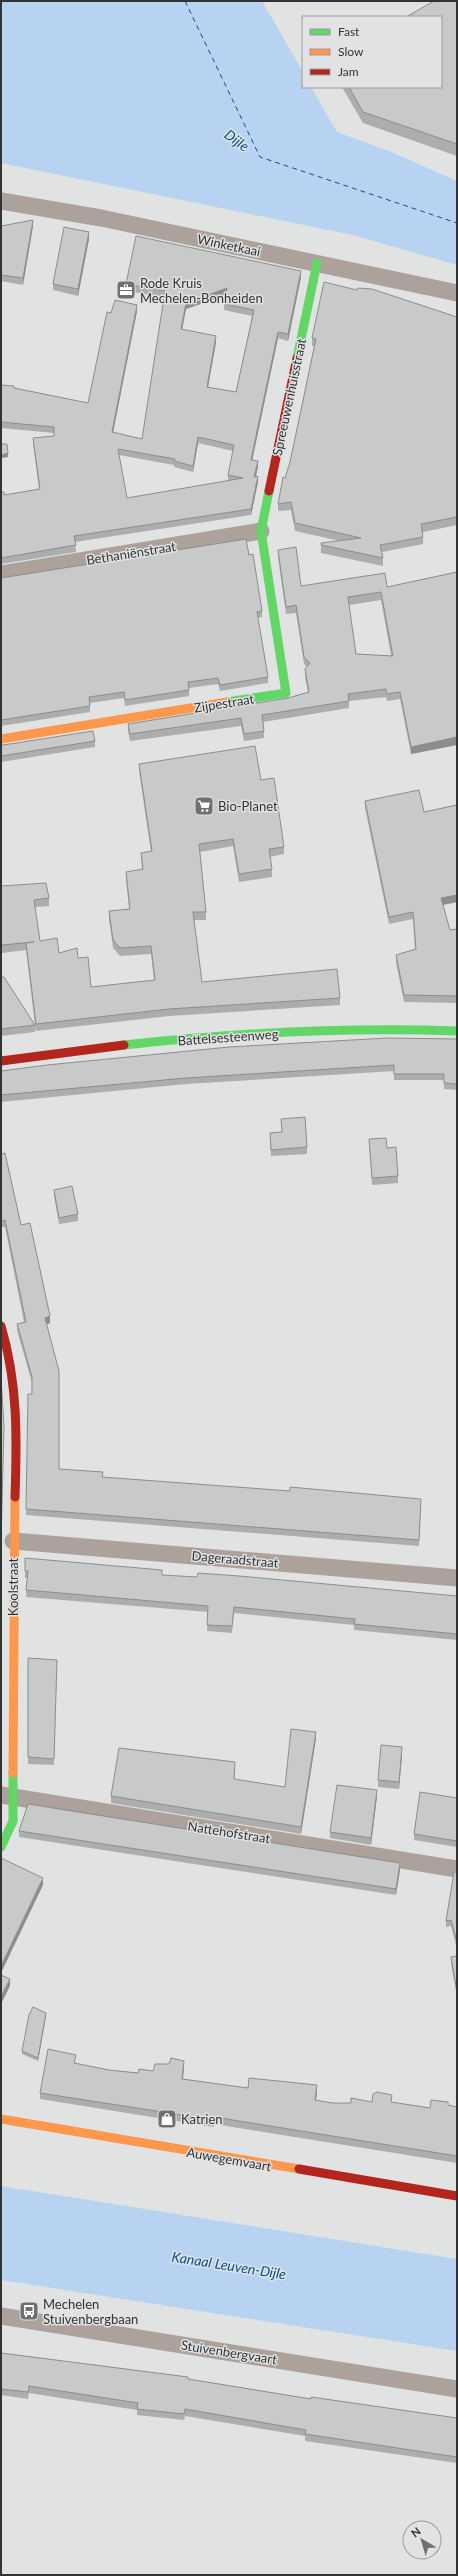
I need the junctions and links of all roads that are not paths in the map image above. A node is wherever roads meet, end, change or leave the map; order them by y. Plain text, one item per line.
1 (1, 201) edge
2 (317, 263) junction
3 (457, 293) edge
4 (261, 532) junction
5 (1, 574) edge
6 (1, 739) edge
7 (457, 1031) edge
8 (1, 1061) edge
9 (1, 1326) edge
10 (13, 1540) junction
11 (457, 1578) edge
12 (7, 1797) edge
13 (1, 1847) edge
14 (457, 1868) edge
15 (1, 2119) edge
16 (457, 2196) edge
17 (1, 2316) edge
18 (457, 2389) edge

1 - 2 street, Winketkaai
2 - 3 street, Winketkaai
2 - 4 street, Spreeuwenhuisstraat
4 - 5 street, Bethaniënstraat
4 - 6 street, Zijpestraat
7 - 8 street, Battelsesteenweg
9 - 10 street, Koolstraat
10 - 11 street, Dageraadstraat
10 - 12 street, Koolstraat
12 - 13 street, Koolstraat
12 - 14 street, Nattehofstraat
15 - 16 street, Auwegemvaart
17 - 18 street, Stuivenbergvaart

